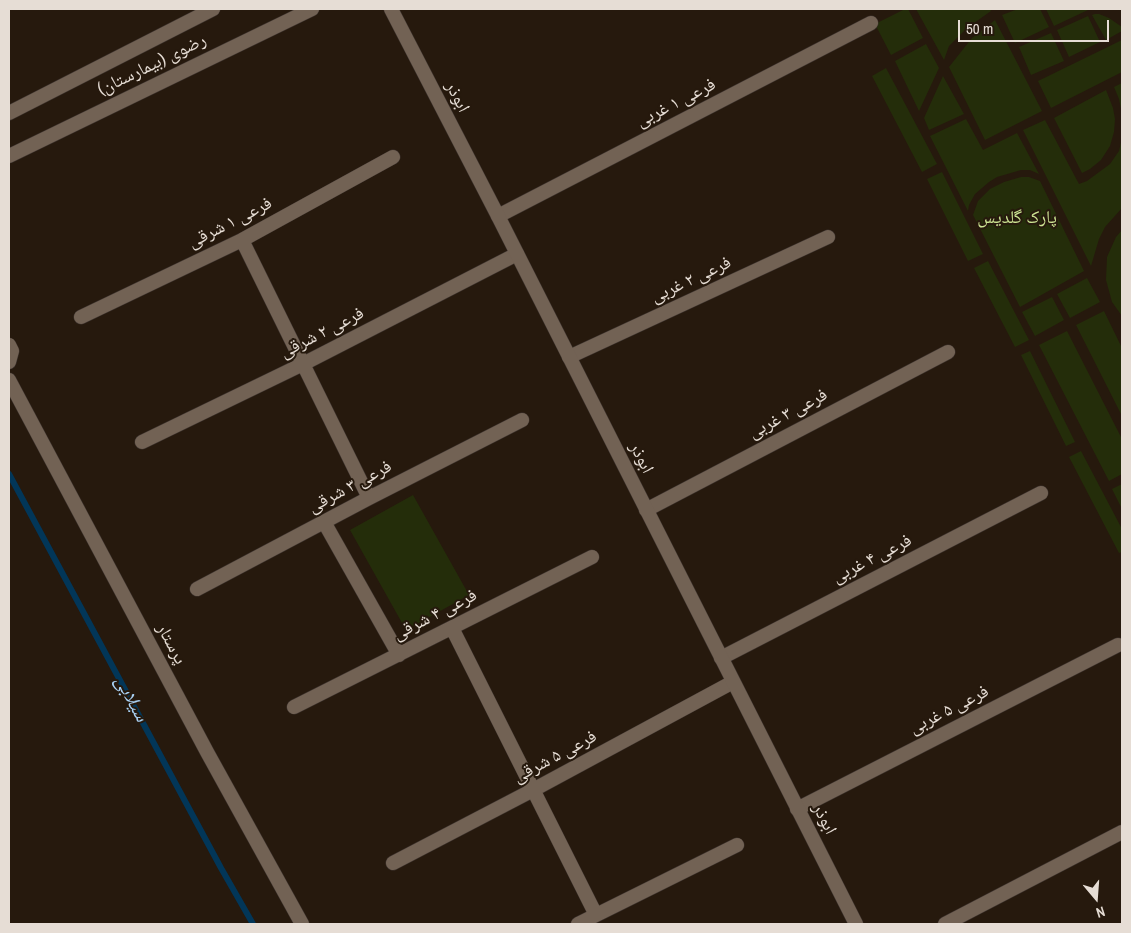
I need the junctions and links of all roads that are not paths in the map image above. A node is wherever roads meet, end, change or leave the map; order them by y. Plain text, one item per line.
1 (213, 9) edge
2 (312, 9) edge
3 (391, 9) edge
4 (871, 23) dead end
5 (9, 113) edge
6 (9, 156) edge
7 (393, 157) dead end
8 (498, 216) junction
9 (828, 237) dead end
10 (242, 240) junction
11 (517, 254) junction
12 (81, 317) dead end
13 (9, 345) edge
14 (948, 352) dead end
15 (569, 357) junction
16 (9, 362) edge
17 (303, 364) junction
18 (9, 380) edge
19 (522, 420) dead end
20 (142, 442) dead end
21 (1040, 493) dead end
22 (369, 498) junction
23 (646, 510) junction
24 (324, 522) junction
25 (592, 557) dead end
26 (197, 589) dead end
27 (452, 628) junction
28 (1118, 645) dead end
29 (399, 655) junction
30 (721, 658) junction
31 (733, 682) junction
32 (294, 707) dead end
33 (533, 790) junction
34 (797, 809) junction
35 (1122, 832) edge
36 (737, 845) dead end
37 (393, 863) dead end
38 (596, 915) junction
39 (302, 924) edge
40 (578, 924) edge
41 (856, 924) edge
42 (945, 924) edge

1 - 5 street, رضوی (بیمارستان)
2 - 6 street, رضوی (بیمارستان)
3 - 8 street, ابوذر
4 - 8 street, فرعی ۱ غربی
7 - 10 street, فرعی ۱ شرقی
8 - 11 street, ابوذر
9 - 15 street, فرعی ۲ غربی
10 - 12 street, فرعی ۱ شرقی
10 - 17 street
11 - 15 street, ابوذر
11 - 17 street, فرعی ۲ شرقی
13 - 16 street
14 - 23 street, فرعی ۳ غربی
15 - 23 street, ابوذر
17 - 20 street, فرعی ۲ شرقی
17 - 22 street
18 - 39 street, پرستار
19 - 22 street, فرعی ۳ شرقی
21 - 30 street, فرعی ۴ غربی
22 - 24 street, فرعی ۳ شرقی
23 - 30 street, ابوذر
24 - 26 street, فرعی ۳ شرقی
24 - 29 street
25 - 27 street, فرعی ۴ شرقی
27 - 29 street, فرعی ۴ شرقی
27 - 33 street
28 - 34 street, فرعی ۵ غربی
29 - 32 street, فرعی ۴ شرقی
30 - 31 street, ابوذر
31 - 33 street, فرعی ۵ شرقی
31 - 34 street, ابوذر
33 - 37 street, فرعی ۵ شرقی
33 - 38 street
34 - 41 street, ابوذر
35 - 42 street
36 - 38 street
38 - 40 street

